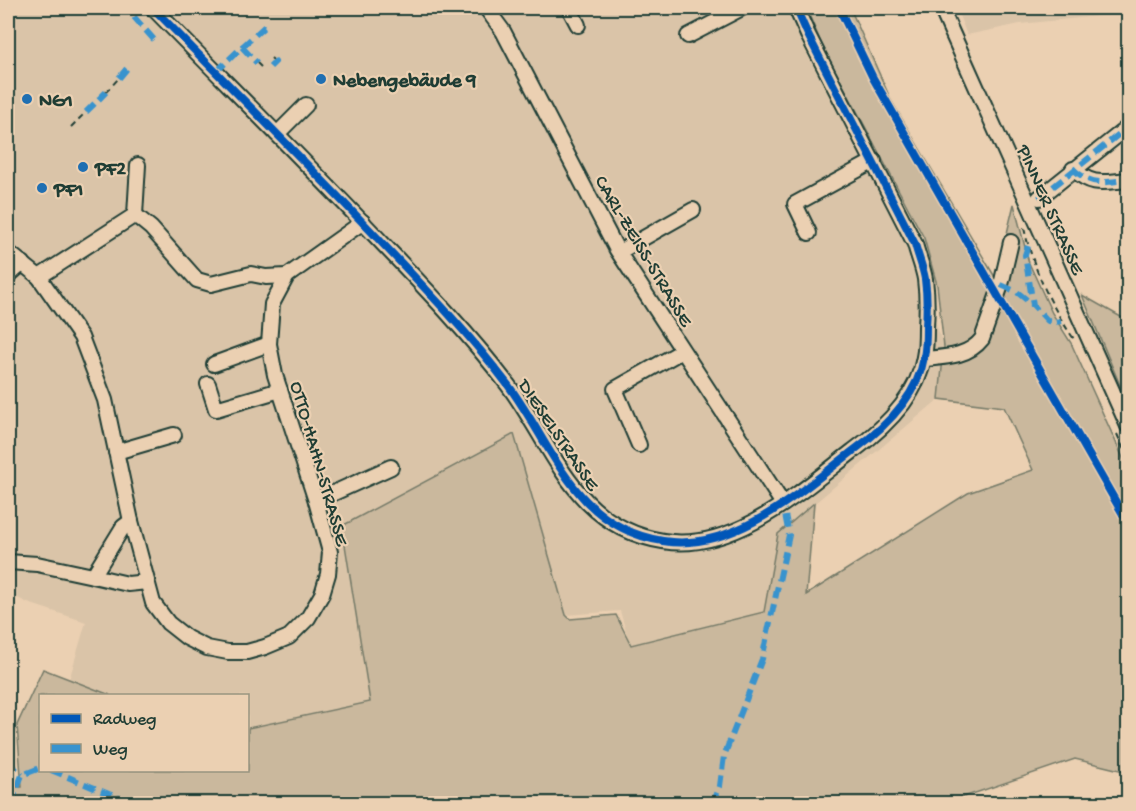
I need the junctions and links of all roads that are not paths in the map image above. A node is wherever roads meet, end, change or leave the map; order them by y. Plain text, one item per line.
1 (153, 8) edge
2 (486, 8) edge
3 (569, 8) edge
4 (742, 8) edge
5 (796, 8) edge
6 (941, 8) edge
7 (578, 25) dead end
8 (688, 36) dead end
9 (306, 105) dead end
10 (1128, 127) edge
11 (277, 134) junction
12 (874, 161) junction
13 (138, 165) dead end
14 (1073, 169) junction
15 (1128, 180) edge
16 (1039, 198) dead end
17 (693, 210) dead end
18 (135, 215) junction
19 (363, 222) junction
20 (809, 233) dead end
21 (1011, 242) dead end
22 (8, 252) edge
23 (619, 252) junction
24 (23, 264) junction
25 (8, 276) edge
26 (287, 276) junction
27 (39, 277) junction
28 (269, 344) junction
29 (682, 351) junction
30 (924, 359) junction
31 (214, 364) dead end
32 (208, 384) dead end
33 (280, 390) junction
34 (1128, 426) edge
35 (174, 435) dead end
36 (639, 445) dead end
37 (116, 452) junction
38 (391, 467) dead end
39 (316, 501) junction
40 (783, 504) junction
41 (131, 521) junction
42 (8, 562) edge
43 (93, 576) junction
44 (147, 582) junction

1 - 11 street, DIESELSTRASSE
2 - 23 street, CARL-ZEISS-STRASSE
3 - 7 street
4 - 8 street
5 - 12 street, DIESELSTRASSE
6 - 34 street, PINNER STRASSE
9 - 11 street
10 - 14 street
11 - 19 street, DIESELSTRASSE
12 - 20 street
12 - 30 street, DIESELSTRASSE
13 - 18 street
14 - 15 street
14 - 16 street
17 - 23 street
18 - 26 street
18 - 27 street
19 - 26 street, OTTO-HAHN-STRASSE
19 - 40 street, DIESELSTRASSE
21 - 30 street
22 - 24 street
23 - 29 street, CARL-ZEISS-STRASSE
24 - 25 street
24 - 27 street
26 - 28 street, OTTO-HAHN-STRASSE
27 - 37 street, OTTO-HAHN-STRASSE
28 - 31 street
28 - 33 street, OTTO-HAHN-STRASSE
29 - 36 street
29 - 40 street, CARL-ZEISS-STRASSE
30 - 40 street, DIESELSTRASSE
32 - 33 street
33 - 39 street, OTTO-HAHN-STRASSE
35 - 37 street
37 - 41 street, OTTO-HAHN-STRASSE
38 - 39 street
39 - 44 street, OTTO-HAHN-STRASSE
41 - 43 street
41 - 44 street, OTTO-HAHN-STRASSE
42 - 43 street
43 - 44 street

